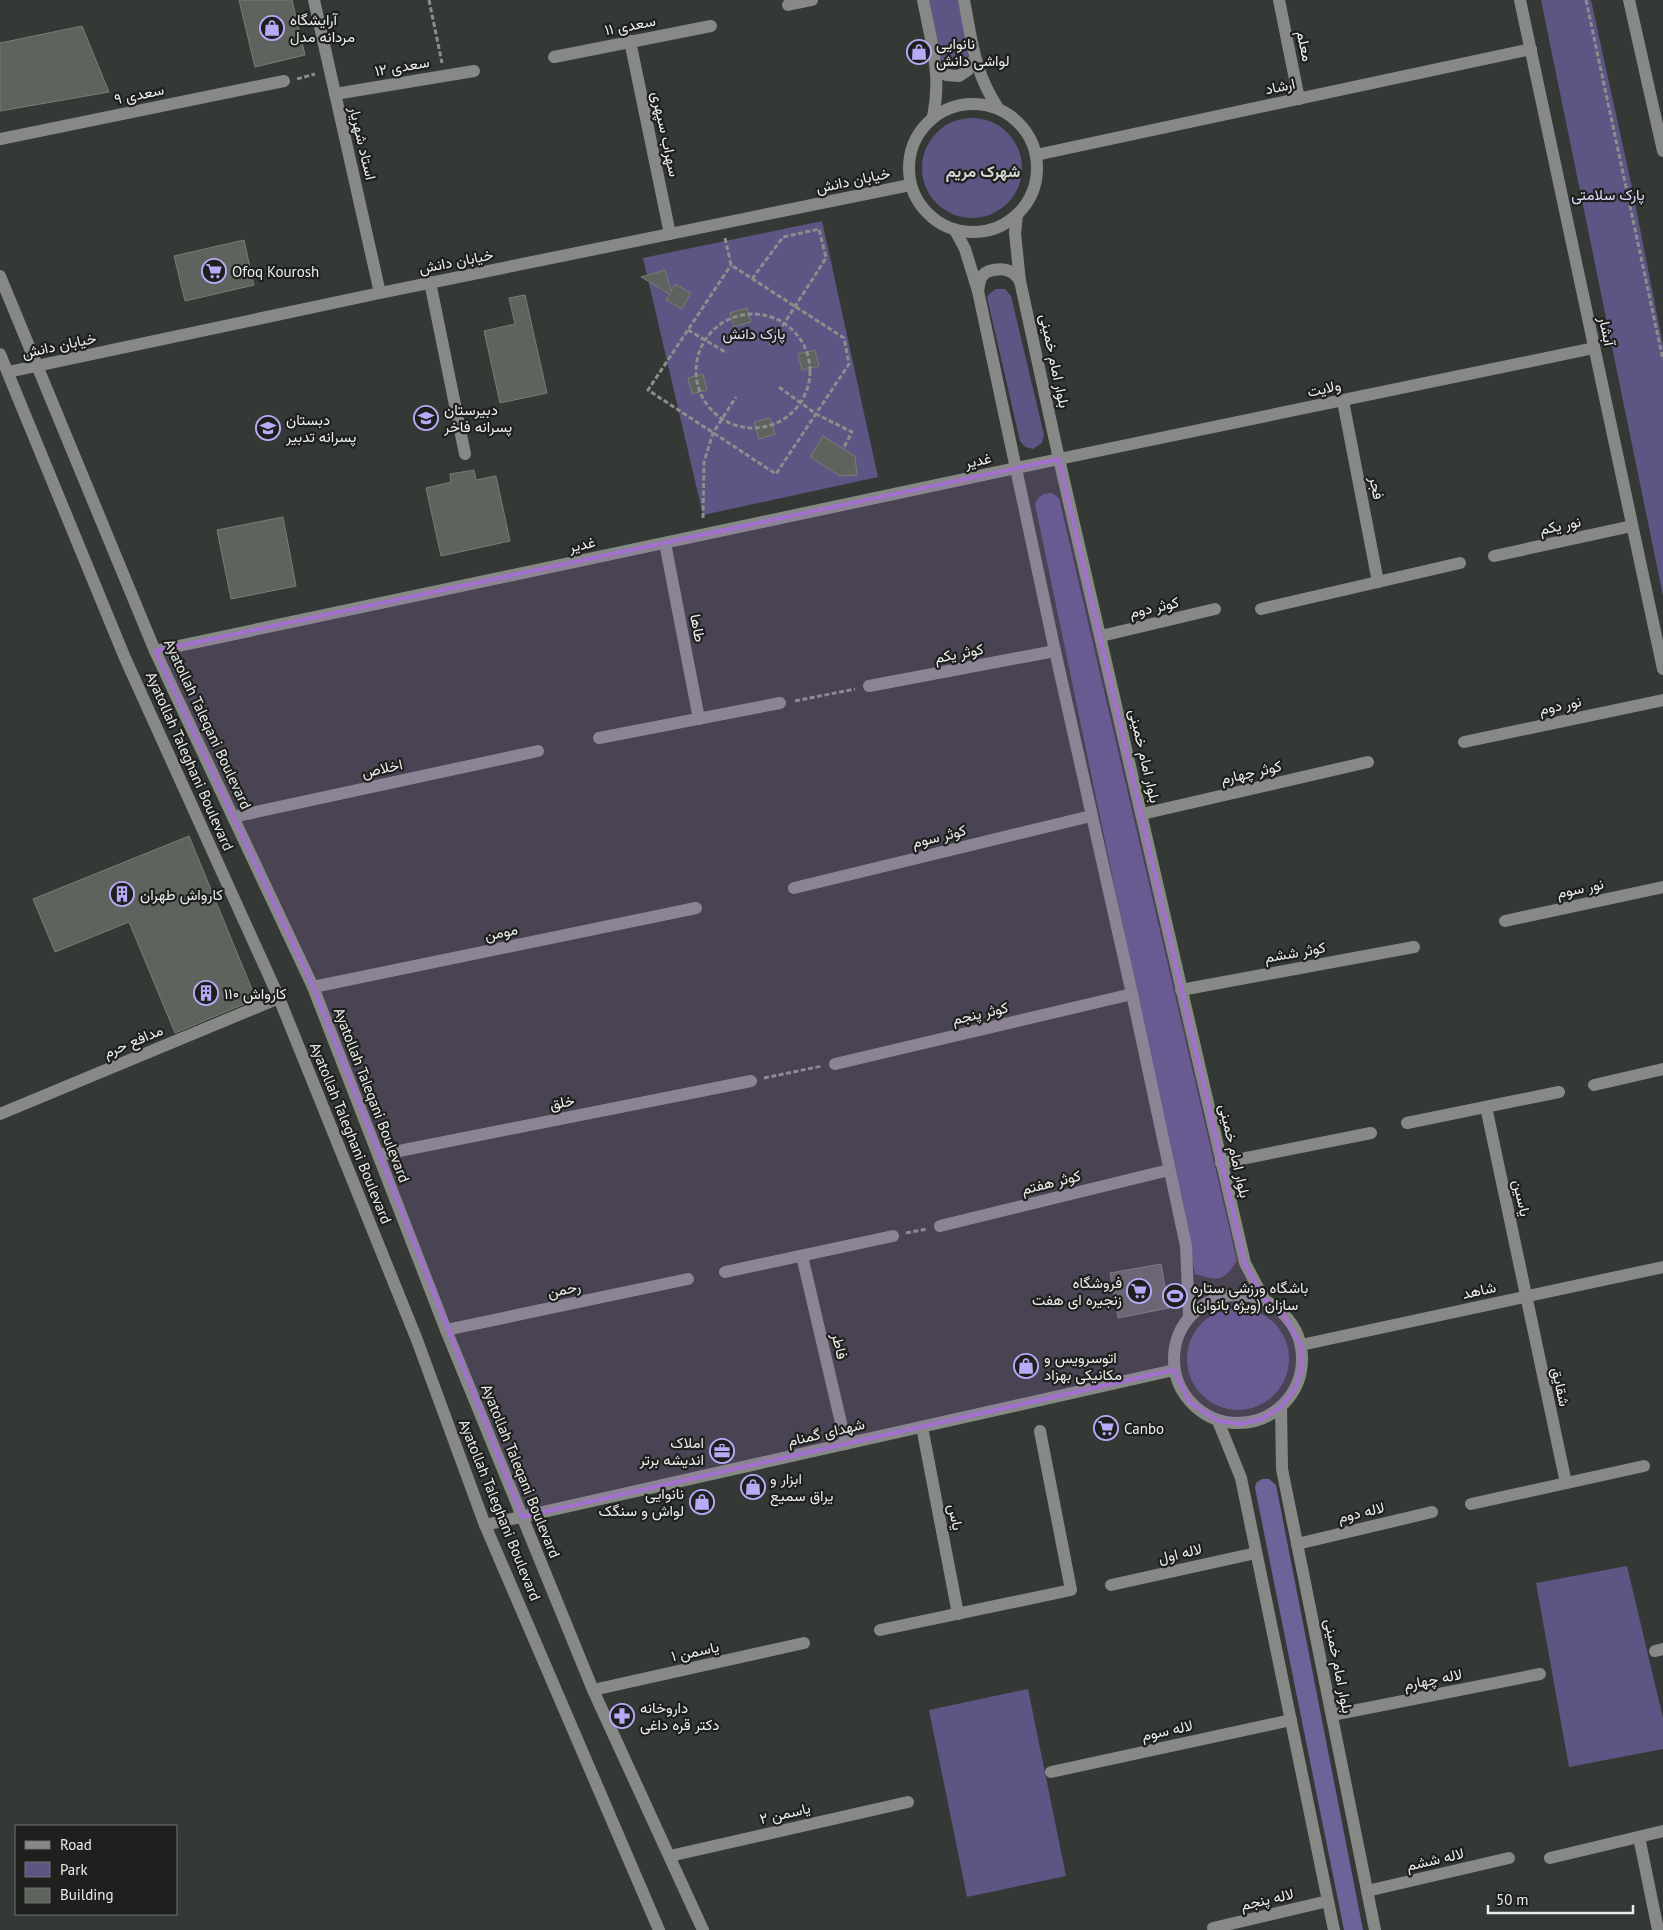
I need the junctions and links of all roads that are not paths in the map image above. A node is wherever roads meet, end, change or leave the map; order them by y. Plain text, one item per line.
1 (314, 0) edge
2 (812, 0) edge
3 (923, 0) edge
4 (964, 0) edge
5 (1279, 0) edge
6 (1520, 0) edge
7 (1629, 0) edge
8 (788, 5) dead end
9 (711, 26) dead end
10 (630, 41) junction
11 (1531, 49) junction
12 (554, 56) dead end
13 (975, 58) junction
14 (937, 68) junction
15 (474, 70) dead end
16 (284, 82) road end
17 (335, 94) junction
18 (1299, 98) junction
19 (998, 108) junction
20 (933, 118) junction
21 (0, 139) edge
22 (1663, 151) edge
23 (1036, 155) junction
24 (910, 185) junction
25 (1017, 215) junction
26 (955, 230) junction
27 (670, 234) junction
28 (0, 276) edge
29 (1020, 281) junction
30 (430, 282) junction
31 (978, 291) junction
32 (380, 293) junction
33 (1594, 348) junction
34 (0, 354) edge
35 (38, 366) junction
36 (8, 372) junction
37 (1343, 401) junction
38 (465, 454) dead end
39 (1059, 459) junction
40 (1016, 468) junction
41 (1632, 526) junction
42 (665, 543) junction
43 (1494, 556) dead end
44 (1460, 563) dead end
45 (1378, 582) junction
46 (1260, 608) dead end
47 (1215, 609) dead end
48 (1101, 636) junction
49 (155, 651) junction
50 (1055, 651) junction
51 (1663, 669) edge
52 (869, 686) road end
53 (1663, 700) edge
54 (780, 704) road end
55 (699, 719) junction
56 (599, 738) dead end
57 (1464, 742) dead end
58 (538, 751) dead end
59 (1368, 762) dead end
60 (1142, 814) junction
61 (1091, 816) junction
62 (233, 817) junction
63 (1663, 887) edge
64 (794, 888) dead end
65 (696, 908) dead end
66 (1505, 921) dead end
67 (1414, 947) dead end
68 (313, 987) junction
69 (1181, 990) junction
70 (1132, 994) junction
71 (279, 998) junction
72 (835, 1064) road end
73 (1663, 1069) edge
74 (751, 1081) road end
75 (1594, 1085) dead end
76 (1559, 1092) dead end
77 (1486, 1107) junction
78 (0, 1114) edge
79 (1407, 1123) dead end
80 (1371, 1133) dead end
81 (379, 1155) junction
82 (1220, 1164) junction
83 (1170, 1170) junction
84 (940, 1226) road end
85 (893, 1236) road end
86 (802, 1256) junction
87 (1663, 1267) edge
88 (725, 1272) dead end
89 (688, 1279) dead end
90 (1526, 1297) junction
91 (1264, 1299) junction
92 (1189, 1316) junction
93 (446, 1330) junction
94 (1301, 1345) junction
95 (1174, 1370) junction
96 (1281, 1407) junction
97 (1218, 1421) junction
98 (922, 1427) junction
99 (1040, 1431) dead end
100 (846, 1444) junction
101 (1644, 1466) dead end
102 (1566, 1483) junction
103 (1471, 1504) dead end
104 (1432, 1512) dead end
105 (522, 1516) junction
106 (485, 1525) junction
107 (1297, 1544) junction
108 (1256, 1553) junction
109 (1111, 1585) dead end
110 (958, 1614) junction
111 (880, 1630) dead end
112 (804, 1643) dead end
113 (1540, 1674) dead end
114 (593, 1690) junction
115 (1332, 1716) junction
116 (1290, 1720) junction
117 (1051, 1772) dead end
118 (908, 1802) dead end
119 (1663, 1831) edge
120 (1639, 1837) junction
121 (670, 1856) junction
122 (1509, 1858) dead end
123 (1550, 1858) dead end
124 (1367, 1891) junction
125 (1328, 1901) junction
126 (1212, 1928) dead end
127 (659, 1930) edge
128 (702, 1930) edge
129 (1334, 1930) edge
130 (1375, 1930) edge
131 (1658, 1930) edge

1 - 17 street, استاد شهریار
2 - 8 street
3 - 14 street
4 - 13 street
5 - 18 street, معلم
6 - 11 street, آبشار
7 - 22 street
9 - 10 street, سعدی ۱۱
10 - 12 street, سعدی ۱۱
10 - 27 street, سهراب سپهری
11 - 18 street, ارشاد
11 - 33 street, آبشار
13 - 14 street
13 - 19 street
14 - 20 street
15 - 17 street, سعدی ۱۲
16 - 21 street, سعدی ۹
17 - 32 street, استاد شهریار
18 - 23 street, ارشاد
19 - 20 street
19 - 23 street
20 - 24 street
23 - 25 street
24 - 26 street
24 - 27 street, خیابان دانش
25 - 26 street
25 - 29 street, بلوار امام خمینی
26 - 31 street
27 - 30 street, خیابان دانش
28 - 35 street, Ayatollah Taleqani Boulevard
29 - 31 street
29 - 39 street, بلوار امام خمینی
30 - 32 street, خیابان دانش
30 - 38 street
31 - 40 street
32 - 35 street, خیابان دانش
33 - 37 street, ولایت
33 - 41 street, آبشار
34 - 36 street, Ayatollah Taleghani Boulevard
35 - 36 street, خیابان دانش
35 - 49 street, Ayatollah Taleqani Boulevard
36 - 71 street, Ayatollah Taleghani Boulevard
37 - 39 street, ولایت
37 - 45 street, فجر
39 - 40 street, ولایت
39 - 48 street, بلوار امام خمینی
40 - 42 street, غدیر
40 - 50 street
41 - 43 street, نور یکم
41 - 51 street, آبشار
42 - 49 street, غدیر
42 - 55 street, طاها
44 - 45 street
45 - 46 street
47 - 48 street, کوثر دوم
48 - 60 street, بلوار امام خمینی
49 - 62 street, Ayatollah Taleqani Boulevard
50 - 52 street, کوثر یکم
50 - 61 street
53 - 57 street, نور دوم
54 - 55 street
55 - 56 street
58 - 62 street, اخلاص
59 - 60 street, کوثر چهارم
60 - 69 street, بلوار امام خمینی
61 - 64 street, کوثر سوم
61 - 70 street
62 - 68 street, Ayatollah Taleqani Boulevard
63 - 66 street, نور سوم
65 - 68 street, مومن
67 - 69 street, کوثر ششم
68 - 81 street, Ayatollah Taleqani Boulevard
69 - 82 street, بلوار امام خمینی
70 - 72 street, کوثر پنجم
70 - 83 street
71 - 78 street, مدافع حرم
71 - 106 street, Ayatollah Taleghani Boulevard
73 - 75 street
74 - 81 street, خلق
76 - 77 street
77 - 79 street
77 - 90 street, یاسین
80 - 82 street
81 - 93 street, Ayatollah Taleqani Boulevard
82 - 91 street, بلوار امام خمینی
83 - 84 street, کوثر هفتم
83 - 92 street
85 - 86 street
86 - 88 street
86 - 100 street, فاطر
87 - 90 street, شاهد
89 - 93 street, رحمن
90 - 94 street, شاهد
90 - 102 street, شقایق
91 - 92 street
91 - 94 street
92 - 95 street
93 - 105 street, Ayatollah Taleqani Boulevard
94 - 96 street
95 - 97 street
95 - 98 street, شهدای گمنام
96 - 97 street
96 - 107 street, بلوار امام خمینی
97 - 108 street
98 - 100 street, شهدای گمنام
98 - 110 street, یاس
99 - 110 street
100 - 105 street, شهدای گمنام
101 - 102 street
102 - 103 street
104 - 107 street, لاله دوم
105 - 106 street, شهدای گمنام
105 - 114 street, Ayatollah Taleqani Boulevard
106 - 127 street, Ayatollah Taleghani Boulevard
107 - 115 street, بلوار امام خمینی
108 - 109 street, لاله اول
108 - 116 street
110 - 111 street
112 - 114 street, یاسمن ۱
113 - 115 street, لاله چهارم
114 - 121 street, Ayatollah Taleqani Boulevard
115 - 124 street, بلوار امام خمینی
116 - 117 street, لاله سوم
116 - 125 street
118 - 121 street, یاسمن ۲
119 - 120 street
120 - 123 street
120 - 131 street
121 - 128 street, Ayatollah Taleqani Boulevard
122 - 124 street, لاله ششم
124 - 130 street, بلوار امام خمینی
125 - 126 street, لاله پنجم
125 - 129 street

